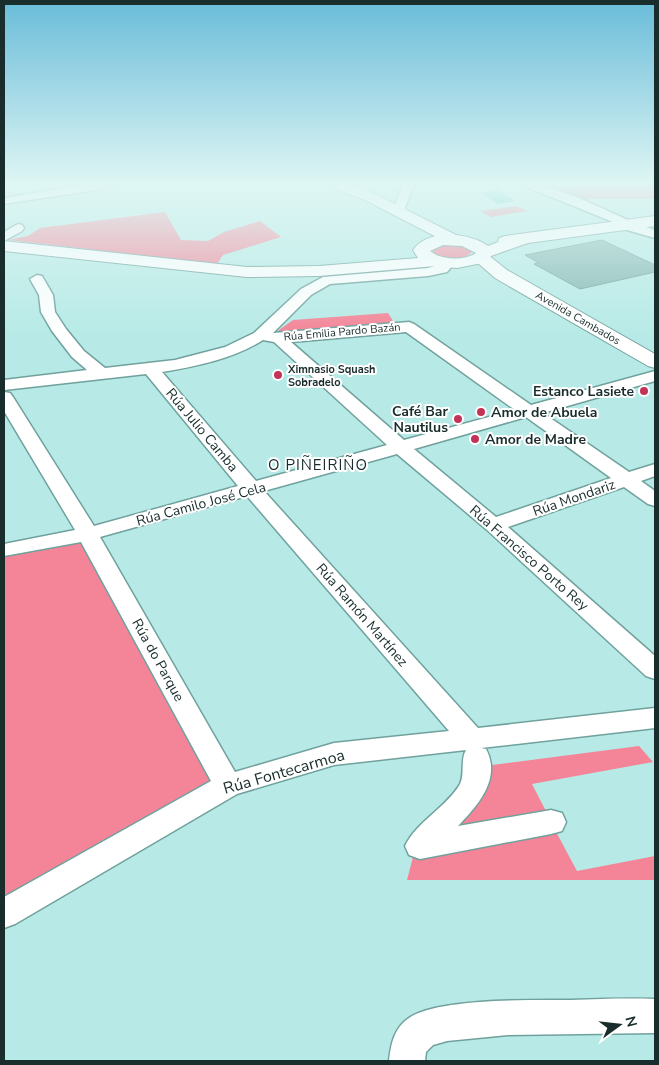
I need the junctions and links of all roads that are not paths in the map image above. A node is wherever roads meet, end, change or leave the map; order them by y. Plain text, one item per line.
1 (424, 235) edge
2 (445, 235) edge
3 (559, 235) edge
4 (456, 240) junction
5 (4, 246) edge
6 (424, 248) junction
7 (480, 251) junction
8 (450, 262) junction
9 (356, 269) junction
10 (501, 274) junction
11 (37, 279) dead end
12 (260, 336) junction
13 (278, 338) junction
14 (655, 362) edge
15 (152, 370) junction
16 (101, 374) junction
17 (655, 376) edge
18 (4, 385) edge
19 (4, 397) edge
20 (531, 411) junction
21 (401, 448) junction
22 (655, 470) edge
23 (626, 479) junction
24 (253, 490) junction
25 (655, 500) edge
26 (493, 525) junction
27 (88, 534) junction
28 (4, 550) edge
29 (655, 670) edge
30 (655, 718) edge
31 (474, 748) junction
32 (228, 785) junction
33 (551, 822) dead end
34 (4, 914) edge
35 (655, 1016) edge
36 (407, 1061) edge

1 - 6 main road
2 - 4 main road
3 - 7 main road
4 - 6 main road
4 - 7 main road
5 - 9 main road
6 - 8 main road
6 - 9 main road
7 - 8 main road
7 - 10 main road, Avenida Cambados
8 - 9 main road
8 - 10 main road, Avenida Cambados
8 - 12 street
10 - 14 main road, Avenida Cambados
11 - 16 street
12 - 13 street, Rúa Emilia Pardo Bazán
12 - 15 street
13 - 20 street, Rúa Emilia Pardo Bazán
13 - 21 street, Rúa Francisco Porto Rey
15 - 16 street
15 - 24 street, Rúa Julio Camba
16 - 18 street
17 - 20 street, Rúa Camilo José Cela
19 - 27 street, Rúa do Parque
20 - 21 street, Rúa Camilo José Cela
20 - 23 street, Rúa Emilia Pardo Bazán
21 - 24 street, Rúa Camilo José Cela
21 - 26 street, Rúa Francisco Porto Rey
22 - 23 street, Rúa Mondariz
23 - 25 street, Rúa Emilia Pardo Bazán
23 - 26 street, Rúa Mondariz
24 - 27 street, Rúa Camilo José Cela
24 - 31 street, Rúa Ramón Martínez
26 - 29 street, Rúa Francisco Porto Rey
27 - 28 street, Rúa Camilo José Cela
27 - 32 street, Rúa do Parque
30 - 31 street, Rúa Fontecarmoa
31 - 32 street, Rúa Fontecarmoa
31 - 33 street
32 - 34 street, Rúa Fontecarmoa
35 - 36 street

